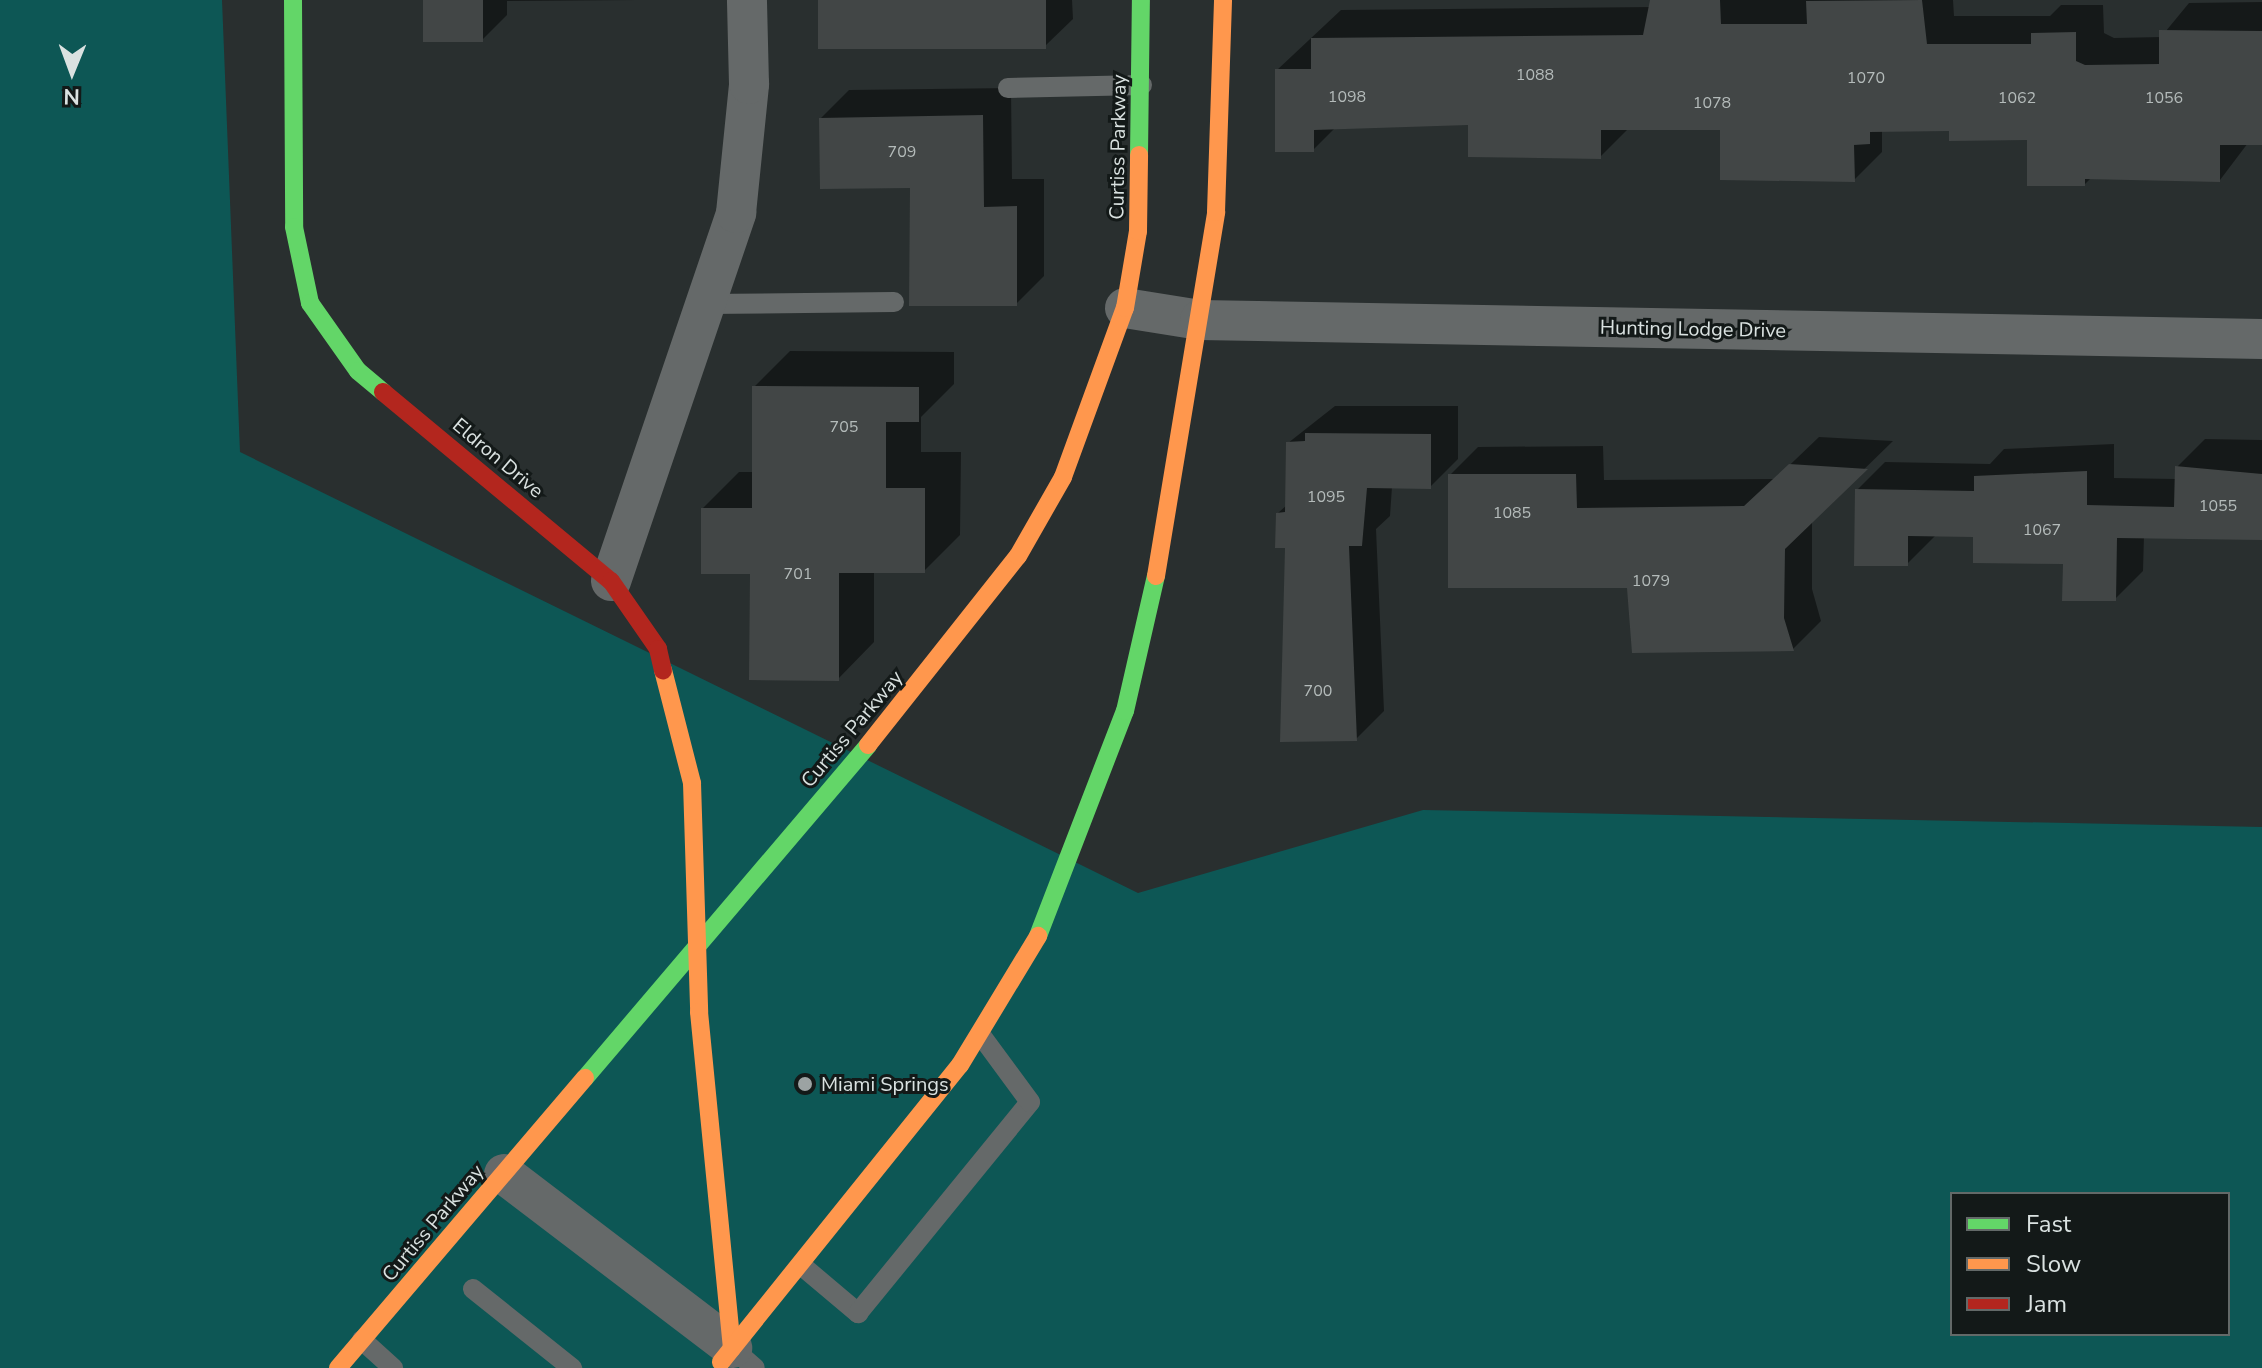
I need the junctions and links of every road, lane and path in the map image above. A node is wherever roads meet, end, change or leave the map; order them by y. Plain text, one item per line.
1 (293, 0) edge
2 (747, 0) edge
3 (1141, 0) edge
4 (1223, 0) edge
5 (1142, 85) junction
6 (1008, 88) dead end
7 (894, 302) dead end
8 (705, 304) junction
9 (1125, 308) junction
10 (1200, 320) junction
11 (2262, 339) edge
12 (611, 581) junction
13 (697, 947) junction
14 (980, 1034) junction
15 (504, 1174) junction
16 (801, 1265) junction
17 (473, 1289) dead end
18 (362, 1340) junction
19 (734, 1361) edge
20 (338, 1368) edge
21 (393, 1368) edge
22 (572, 1368) edge

1 - 12 main road, Eldron Drive
2 - 8 street
3 - 5 main road, Curtiss Parkway
4 - 10 main road
5 - 6 lane
5 - 9 main road, Curtiss Parkway
7 - 8 lane
8 - 12 street
9 - 10 street, Hunting Lodge Drive
9 - 13 main road, Curtiss Parkway
10 - 11 street, Hunting Lodge Drive
10 - 14 main road
12 - 13 main road, Eldron Drive
13 - 15 main road, Curtiss Parkway
13 - 19 main road, Eldron Drive
14 - 16 main road
14 - 16 lane
15 - 18 main road, Curtiss Parkway
15 - 19 street
16 - 19 main road
17 - 22 lane
18 - 20 main road, Curtiss Parkway
18 - 21 lane

